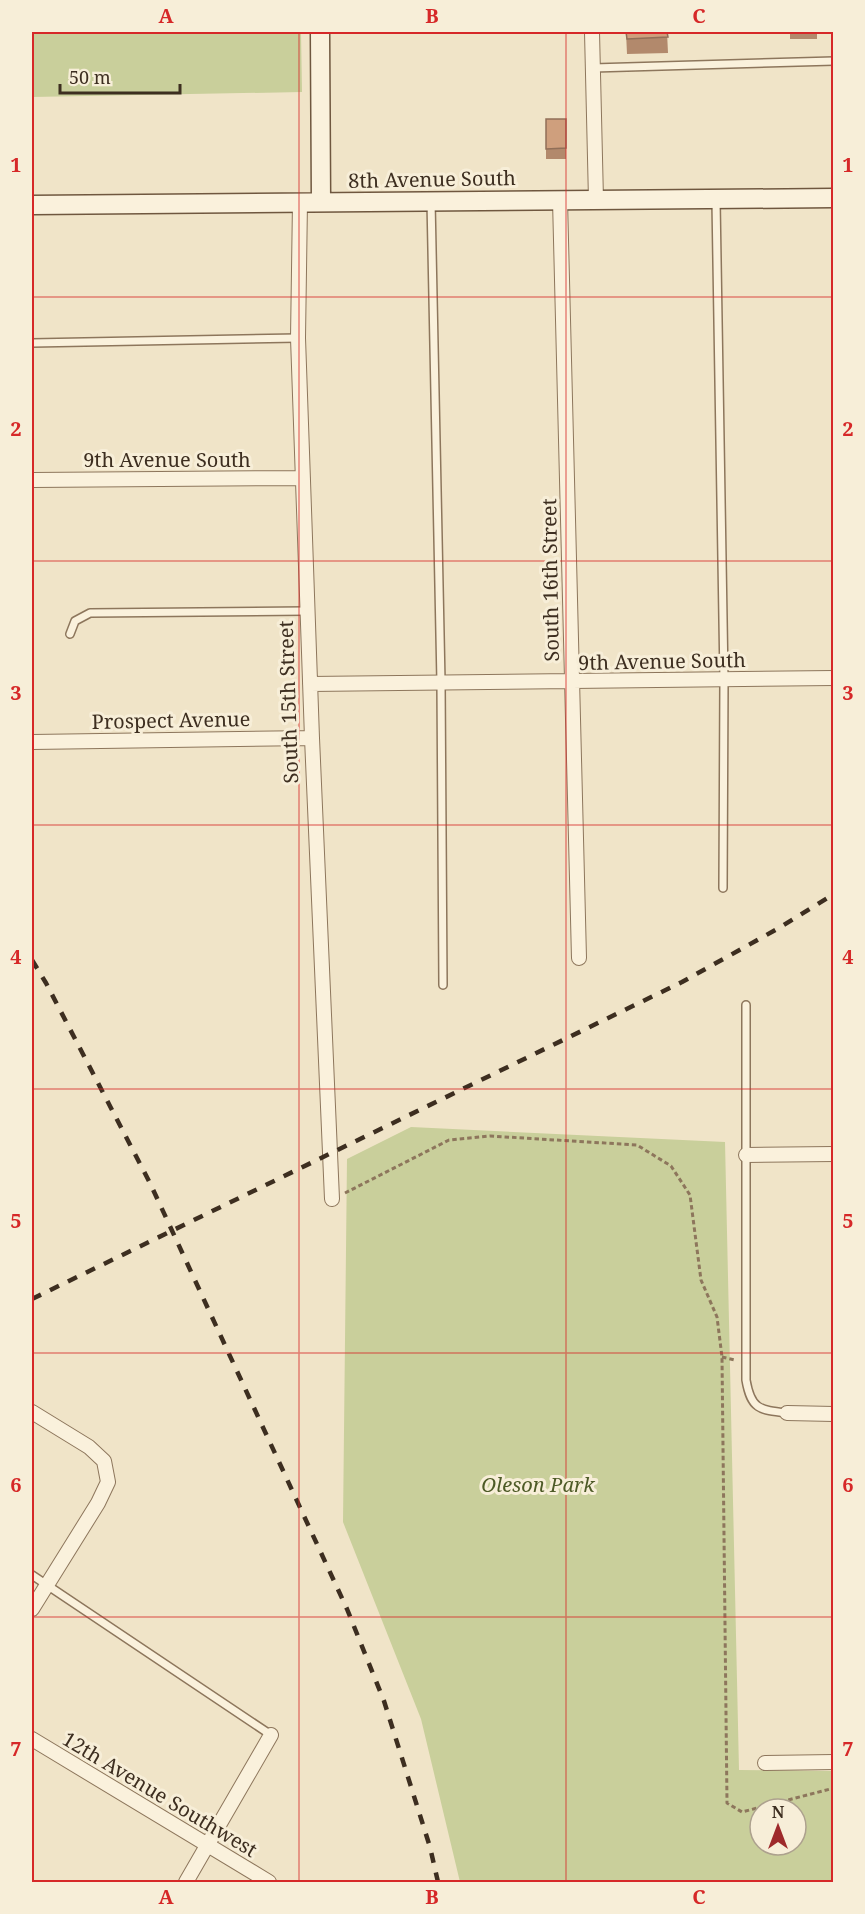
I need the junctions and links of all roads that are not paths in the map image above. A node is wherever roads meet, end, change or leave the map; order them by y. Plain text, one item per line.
1 (320, 32) edge
2 (592, 32) edge
3 (834, 61) edge
4 (593, 68) junction
5 (834, 198) edge
6 (716, 199) junction
7 (560, 200) junction
8 (596, 200) junction
9 (432, 201) junction
10 (300, 202) junction
11 (321, 202) junction
12 (32, 205) edge
13 (298, 338) junction
14 (32, 343) edge
15 (303, 478) junction
16 (32, 480) edge
17 (307, 611) junction
18 (70, 634) dead end
19 (834, 678) edge
20 (724, 680) junction
21 (572, 681) junction
22 (441, 682) junction
23 (310, 684) junction
24 (312, 738) junction
25 (32, 742) edge
26 (723, 888) dead end
27 (579, 958) dead end
28 (443, 985) dead end
29 (746, 1005) dead end
30 (834, 1154) edge
31 (746, 1155) junction
32 (332, 1199) road end
33 (32, 1412) edge
34 (786, 1413) joint
35 (834, 1414) edge
36 (32, 1575) edge
37 (46, 1584) junction
38 (32, 1609) edge
39 (271, 1735) joint
40 (32, 1740) edge
41 (834, 1762) edge
42 (765, 1763) dead end
43 (208, 1846) junction
44 (186, 1882) edge
45 (269, 1882) edge

1 - 11 street
2 - 4 street
3 - 4 lane
4 - 8 street
5 - 6 street, 8th Avenue South
6 - 8 street, 8th Avenue South
6 - 20 lane
7 - 8 street, 8th Avenue South
7 - 9 street, 8th Avenue South
7 - 21 street, South 16th Street
9 - 11 street, 8th Avenue South
9 - 22 lane
10 - 11 street, 8th Avenue South
10 - 12 street, 8th Avenue South
10 - 13 street, South 15th Street
13 - 14 lane
13 - 15 street, South 15th Street
15 - 16 street, 9th Avenue South
15 - 17 street, South 15th Street
17 - 18 lane
17 - 23 street, South 15th Street
19 - 20 street, 9th Avenue South
20 - 21 street, 9th Avenue South
20 - 26 lane
21 - 22 street, 9th Avenue South
21 - 27 street, South 16th Street
22 - 23 street, 9th Avenue South
22 - 28 lane
23 - 24 street, South 15th Street
24 - 25 street, Prospect Avenue
24 - 32 street, South 15th Street
29 - 31 lane
30 - 31 street
31 - 34 lane
33 - 37 street
34 - 35 street
36 - 37 lane
37 - 38 street
37 - 39 lane
39 - 43 street
40 - 43 street, 12th Avenue Southwest
41 - 42 street
43 - 44 street
43 - 45 street, 12th Avenue Southwest

